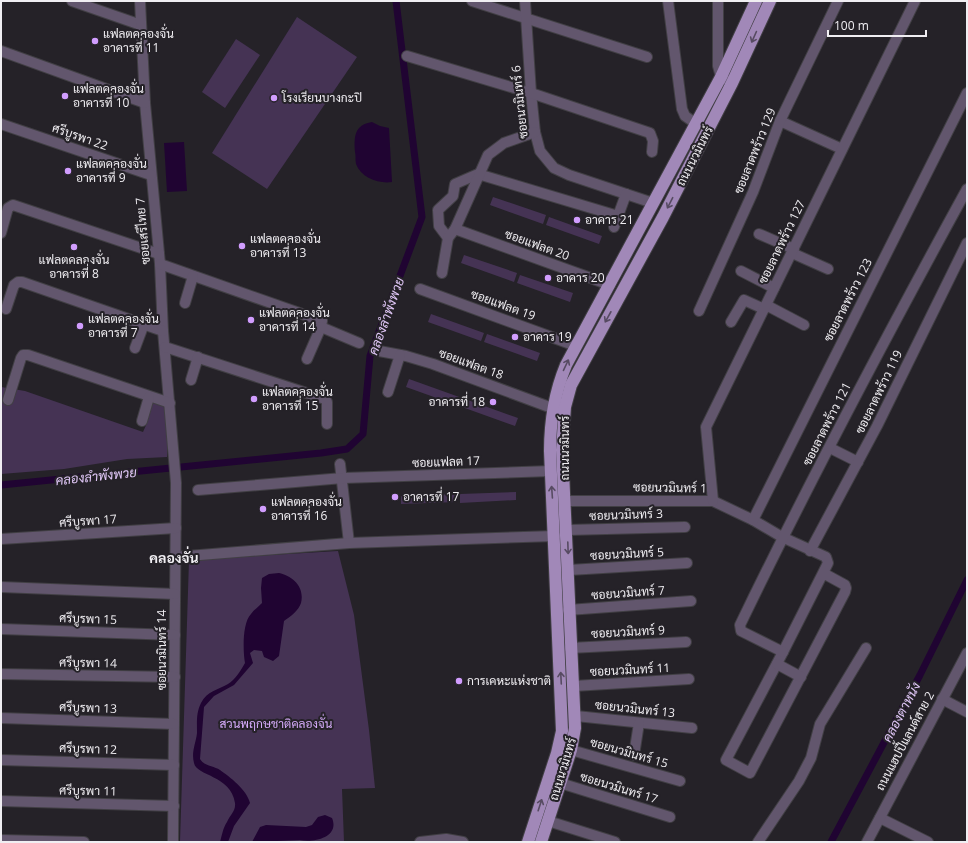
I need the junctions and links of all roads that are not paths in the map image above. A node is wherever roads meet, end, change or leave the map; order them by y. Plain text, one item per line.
1 (72, 1) edge
2 (140, 1) edge
3 (472, 1) edge
4 (525, 1) edge
5 (668, 1) edge
6 (718, 1) edge
7 (756, 1) edge
8 (770, 1) edge
9 (838, 1) edge
10 (915, 1) edge
11 (526, 18) junction
12 (141, 25) junction
13 (1, 51) edge
14 (407, 56) dead end
15 (647, 57) dead end
16 (720, 77) junction
17 (732, 84) junction
18 (531, 93) junction
19 (967, 93) edge
20 (145, 103) junction
21 (780, 121) junction
22 (695, 123) junction
23 (2, 126) edge
24 (535, 132) junction
25 (842, 149) junction
26 (652, 152) dead end
27 (478, 174) junction
28 (151, 175) junction
29 (967, 189) edge
30 (626, 194) junction
31 (653, 202) junction
32 (618, 216) junction
33 (614, 227) dead end
34 (455, 229) junction
35 (759, 234) dead end
36 (2, 236) edge
37 (448, 238) junction
38 (967, 242) edge
39 (793, 251) junction
40 (158, 254) junction
41 (160, 264) junction
42 (828, 269) dead end
43 (741, 271) dead end
44 (442, 273) dead end
45 (193, 276) junction
46 (610, 285) junction
47 (420, 288) dead end
48 (774, 288) junction
49 (185, 303) dead end
50 (765, 307) junction
51 (6, 309) dead end
52 (699, 311) dead end
53 (731, 322) dead end
54 (144, 324) junction
55 (804, 325) dead end
56 (321, 327) junction
57 (163, 331) junction
58 (359, 343) dead end
59 (576, 346) junction
60 (165, 347) junction
61 (135, 348) dead end
62 (380, 351) dead end
63 (400, 355) junction
64 (198, 357) junction
65 (307, 359) dead end
66 (191, 380) dead end
67 (388, 392) dead end
68 (149, 397) junction
69 (8, 400) dead end
70 (170, 402) junction
71 (552, 408) junction
72 (142, 421) dead end
73 (327, 424) dead end
74 (830, 448) junction
75 (174, 459) joint
76 (858, 462) junction
77 (340, 464) dead end
78 (551, 471) junction
79 (343, 478) junction
80 (198, 490) dead end
81 (566, 501) junction
82 (713, 501) junction
83 (753, 520) junction
84 (685, 527) dead end
85 (176, 528) junction
86 (567, 530) junction
87 (555, 536) junction
88 (782, 538) junction
89 (1, 539) edge
90 (349, 543) junction
91 (810, 551) junction
92 (176, 557) junction
93 (687, 563) dead end
94 (569, 570) junction
95 (822, 573) junction
96 (1, 587) edge
97 (175, 594) junction
98 (691, 601) dead end
99 (568, 610) junction
100 (1, 629) edge
101 (175, 635) junction
102 (686, 642) dead end
103 (570, 648) junction
104 (866, 648) dead end
105 (784, 652) junction
106 (967, 652) edge
107 (777, 664) junction
108 (1, 674) edge
109 (175, 677) junction
110 (801, 677) junction
111 (689, 679) dead end
112 (574, 686) junction
113 (942, 699) junction
114 (967, 712) edge
115 (576, 716) junction
116 (1, 718) edge
117 (639, 723) junction
118 (174, 724) junction
119 (692, 728) dead end
120 (571, 750) junction
121 (634, 755) dead end
122 (1, 760) edge
123 (174, 765) junction
124 (680, 781) dead end
125 (560, 783) junction
126 (1, 801) edge
127 (174, 806) junction
128 (670, 817) dead end
129 (880, 818) junction
130 (548, 821) junction
131 (1, 840) edge
132 (84, 842) edge
133 (174, 842) edge
134 (420, 842) edge
135 (463, 842) edge
136 (528, 842) edge
137 (541, 842) edge
138 (615, 842) edge
139 (758, 842) edge
140 (867, 842) edge
141 (928, 842) edge

1 - 12 street
2 - 12 street, ซอยเสรีไทย 7
3 - 11 street
4 - 11 street, ซอยนวมินทร์ 6
5 - 22 street
6 - 16 street
7 - 16 main road, ถนนนวมินทร์
8 -> 17 main road, ถนนนวมินทร์
9 - 21 street, ซอยลาดพร้าว 129
10 - 25 street, ซอยลาดพร้าว 127
11 - 15 street
11 - 18 street, ซอยนวมินทร์ 6
12 - 20 street, ซอยเสรีไทย 7
13 - 20 street
14 - 18 street
16 - 17 street
16 - 22 main road, ถนนนวมินทร์
17 -> 81 main road, ถนนนวมินทร์
18 - 24 street, ซอยนวมินทร์ 6
18 - 26 street
19 - 83 street, ซอยลาดพร้าว 123
20 - 28 street, ซอยเสรีไทย 7
21 - 25 street
21 - 52 street, ซอยลาดพร้าว 129
22 - 31 main road, ถนนนวมินทร์
23 - 28 street, ศรีบูรพา 22
24 - 27 street
24 - 30 street, ซอยนวมินทร์ 6
25 - 39 street, ซอยลาดพร้าว 127
27 - 32 street
27 - 34 street
27 - 37 street
28 - 40 street, ซอยเสรีไทย 7
29 - 74 street, ซอยลาดพร้าว 121
30 - 31 street, ซอยนวมินทร์ 6
30 - 32 street
31 - 46 main road, ถนนนวมินทร์
32 - 33 street
34 - 37 street
34 - 46 street, ซอยแฟลต 20
35 - 39 street
36 - 40 street
37 - 44 street
38 - 76 street, ซอยลาดพร้าว 119
39 - 42 street
39 - 48 street, ซอยลาดพร้าว 127
40 - 41 street, ซอยเสรีไทย 7
41 - 45 street
41 - 57 street, ซอยเสรีไทย 7
43 - 48 street
45 - 49 street
45 - 56 street
46 - 59 main road, ถนนนวมินทร์
47 - 59 street, ซอยแฟลต 19
48 - 50 street, ซอยลาดพร้าว 127
50 - 53 street
50 - 55 street
50 - 82 street, ซอยลาดพร้าว 127
51 - 54 street
54 - 57 street
54 - 61 street
56 - 58 street
56 - 65 street
57 - 60 street, ซอยเสรีไทย 7
71 -> 59 main road, ถนนนวมินทร์
60 - 64 street
60 - 70 street, ซอยเสรีไทย 7
62 - 63 street, ซอยแฟลต 18
63 - 67 street
63 - 71 street, ซอยแฟลต 18
64 - 66 street
64 - 73 street
68 - 69 street
68 - 70 street
68 - 72 street
70 - 75 street, ซอยเสรีไทย 7
71 - 78 main road, ถนนนวมินทร์
74 - 76 street
74 - 88 street, ซอยลาดพร้าว 121
75 - 85 street, ซอยนวมินทร์ 14
76 - 91 street, ซอยลาดพร้าว 119
77 - 79 street
78 - 79 street, ซอยแฟลต 17
87 -> 78 main road, ถนนนวมินทร์
79 - 80 street, ซอยแฟลต 17
79 - 90 street
81 - 82 street, ซอยนวมินทร์ 1
81 - 86 main road, ถนนนวมินทร์
82 - 83 street, ซอยนวมินทร์ 1
83 - 88 street, ซอยนวมินทร์ 1
84 - 86 street, ซอยนวมินทร์ 3
85 - 89 street, ศรีบูรพา 17
85 - 92 street, ซอยนวมินทร์ 14
86 -> 94 main road, ถนนนวมินทร์
87 - 90 street
136 -> 87 main road, ถนนนวมินทร์
88 - 91 street, ซอยนวมินทร์ 1
88 - 105 street, ซอยลาดพร้าว 121
90 - 92 street
91 - 95 street, ซอยนวมินทร์ 1
92 - 97 street, ซอยนวมินทร์ 14
93 - 94 street, ซอยนวมินทร์ 5
94 - 99 main road, ถนนนวมินทร์
95 - 105 street
95 - 110 street
96 - 97 street
97 - 101 street, ซอยนวมินทร์ 14
98 - 99 street, ซอยนวมินทร์ 7
99 - 103 main road, ถนนนวมินทร์
100 - 101 street, ศรีบูรพา 15
101 - 109 street, ซอยนวมินทร์ 14
102 - 103 street, ซอยนวมินทร์ 9
103 - 112 main road, ถนนนวมินทร์
104 - 139 street
105 - 107 street
106 - 113 street, ถนนแฮปปี้แลนด์สาย 2
107 - 110 street
107 - 110 street
108 - 109 street, ศรีบูรพา 14
109 - 118 street, ซอยนวมินทร์ 14
111 - 112 street, ซอยนวมินทร์ 11
112 - 115 main road, ถนนนวมินทร์
113 - 114 street
113 - 129 street, ถนนแฮปปี้แลนด์สาย 2
115 - 117 street, ซอยนวมินทร์ 13
115 - 120 main road, ถนนนวมินทร์
116 - 118 street, ศรีบูรพา 13
117 - 119 street, ซอยนวมินทร์ 13
117 - 121 street
118 - 123 street, ซอยนวมินทร์ 14
120 - 124 street, ซอยนวมินทร์ 15
120 - 125 main road, ถนนนวมินทร์
122 - 123 street, ศรีบูรพา 12
123 - 127 street, ซอยนวมินทร์ 14
125 - 128 street, ซอยนวมินทร์ 17
125 - 130 main road, ถนนนวมินทร์
126 - 127 street, ศรีบูรพา 11
127 - 133 street, ซอยนวมินทร์ 14
129 - 140 street, ถนนแฮปปี้แลนด์สาย 2
129 - 141 street
130 - 137 main road, ถนนนวมินทร์
130 - 138 street
131 - 132 street
134 - 135 street

